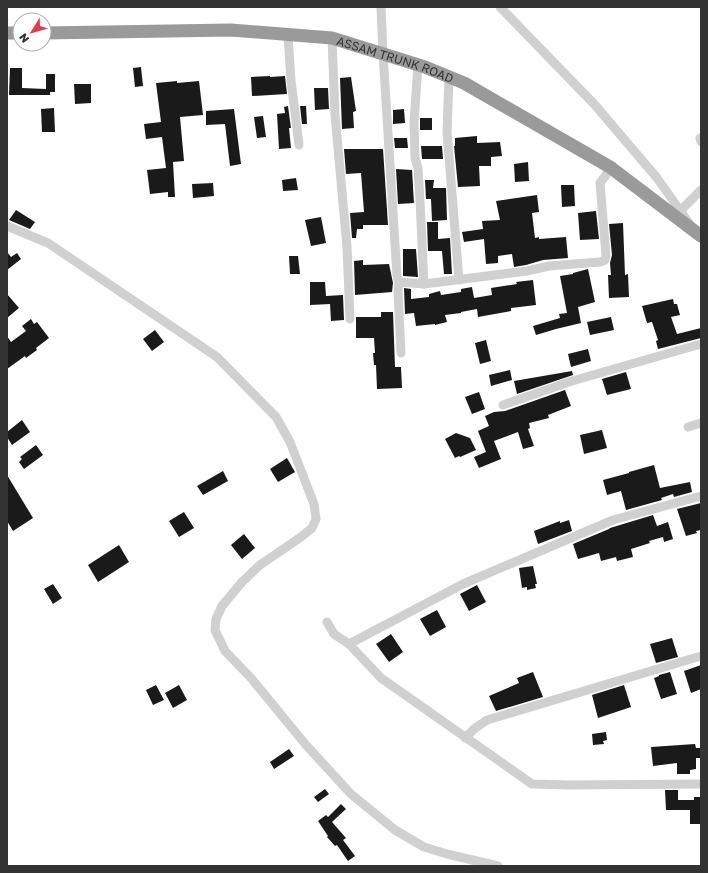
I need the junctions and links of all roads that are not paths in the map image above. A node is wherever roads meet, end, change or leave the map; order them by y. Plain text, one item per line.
1 (381, 7) edge
2 (500, 7) edge
3 (52, 33) edge
4 (288, 34) junction
5 (332, 38) junction
6 (383, 54) junction
7 (418, 65) junction
8 (449, 77) junction
9 (299, 145) dead end
10 (610, 167) junction
11 (701, 190) edge
12 (680, 211) junction
13 (7, 226) edge
14 (697, 233) edge
15 (459, 280) junction
16 (399, 282) junction
17 (424, 284) junction
18 (350, 319) dead end
19 (701, 344) edge
20 (401, 353) dead end
21 (503, 405) dead end
22 (701, 423) edge
23 (688, 427) dead end
24 (701, 496) edge
25 (327, 622) dead end
26 (349, 644) junction
27 (701, 656) edge
28 (466, 738) junction
29 (701, 784) edge
30 (498, 866) edge

1 - 6 street
2 - 12 street
3 - 4 highway, ASSAM TRUNK ROAD
4 - 5 highway, ASSAM TRUNK ROAD
4 - 9 street
5 - 6 highway, ASSAM TRUNK ROAD
5 - 18 street
6 - 7 highway, ASSAM TRUNK ROAD
6 - 16 street
7 - 8 highway, ASSAM TRUNK ROAD
7 - 17 street
8 - 10 highway, ASSAM TRUNK ROAD
8 - 15 street
10 - 14 highway, ASSAM TRUNK ROAD
10 - 15 street
11 - 12 street
12 - 14 street
13 - 30 street
15 - 17 street
16 - 17 street
16 - 20 street
19 - 21 street
22 - 23 street
24 - 26 street
25 - 26 street
26 - 28 street
27 - 28 street
28 - 29 street

